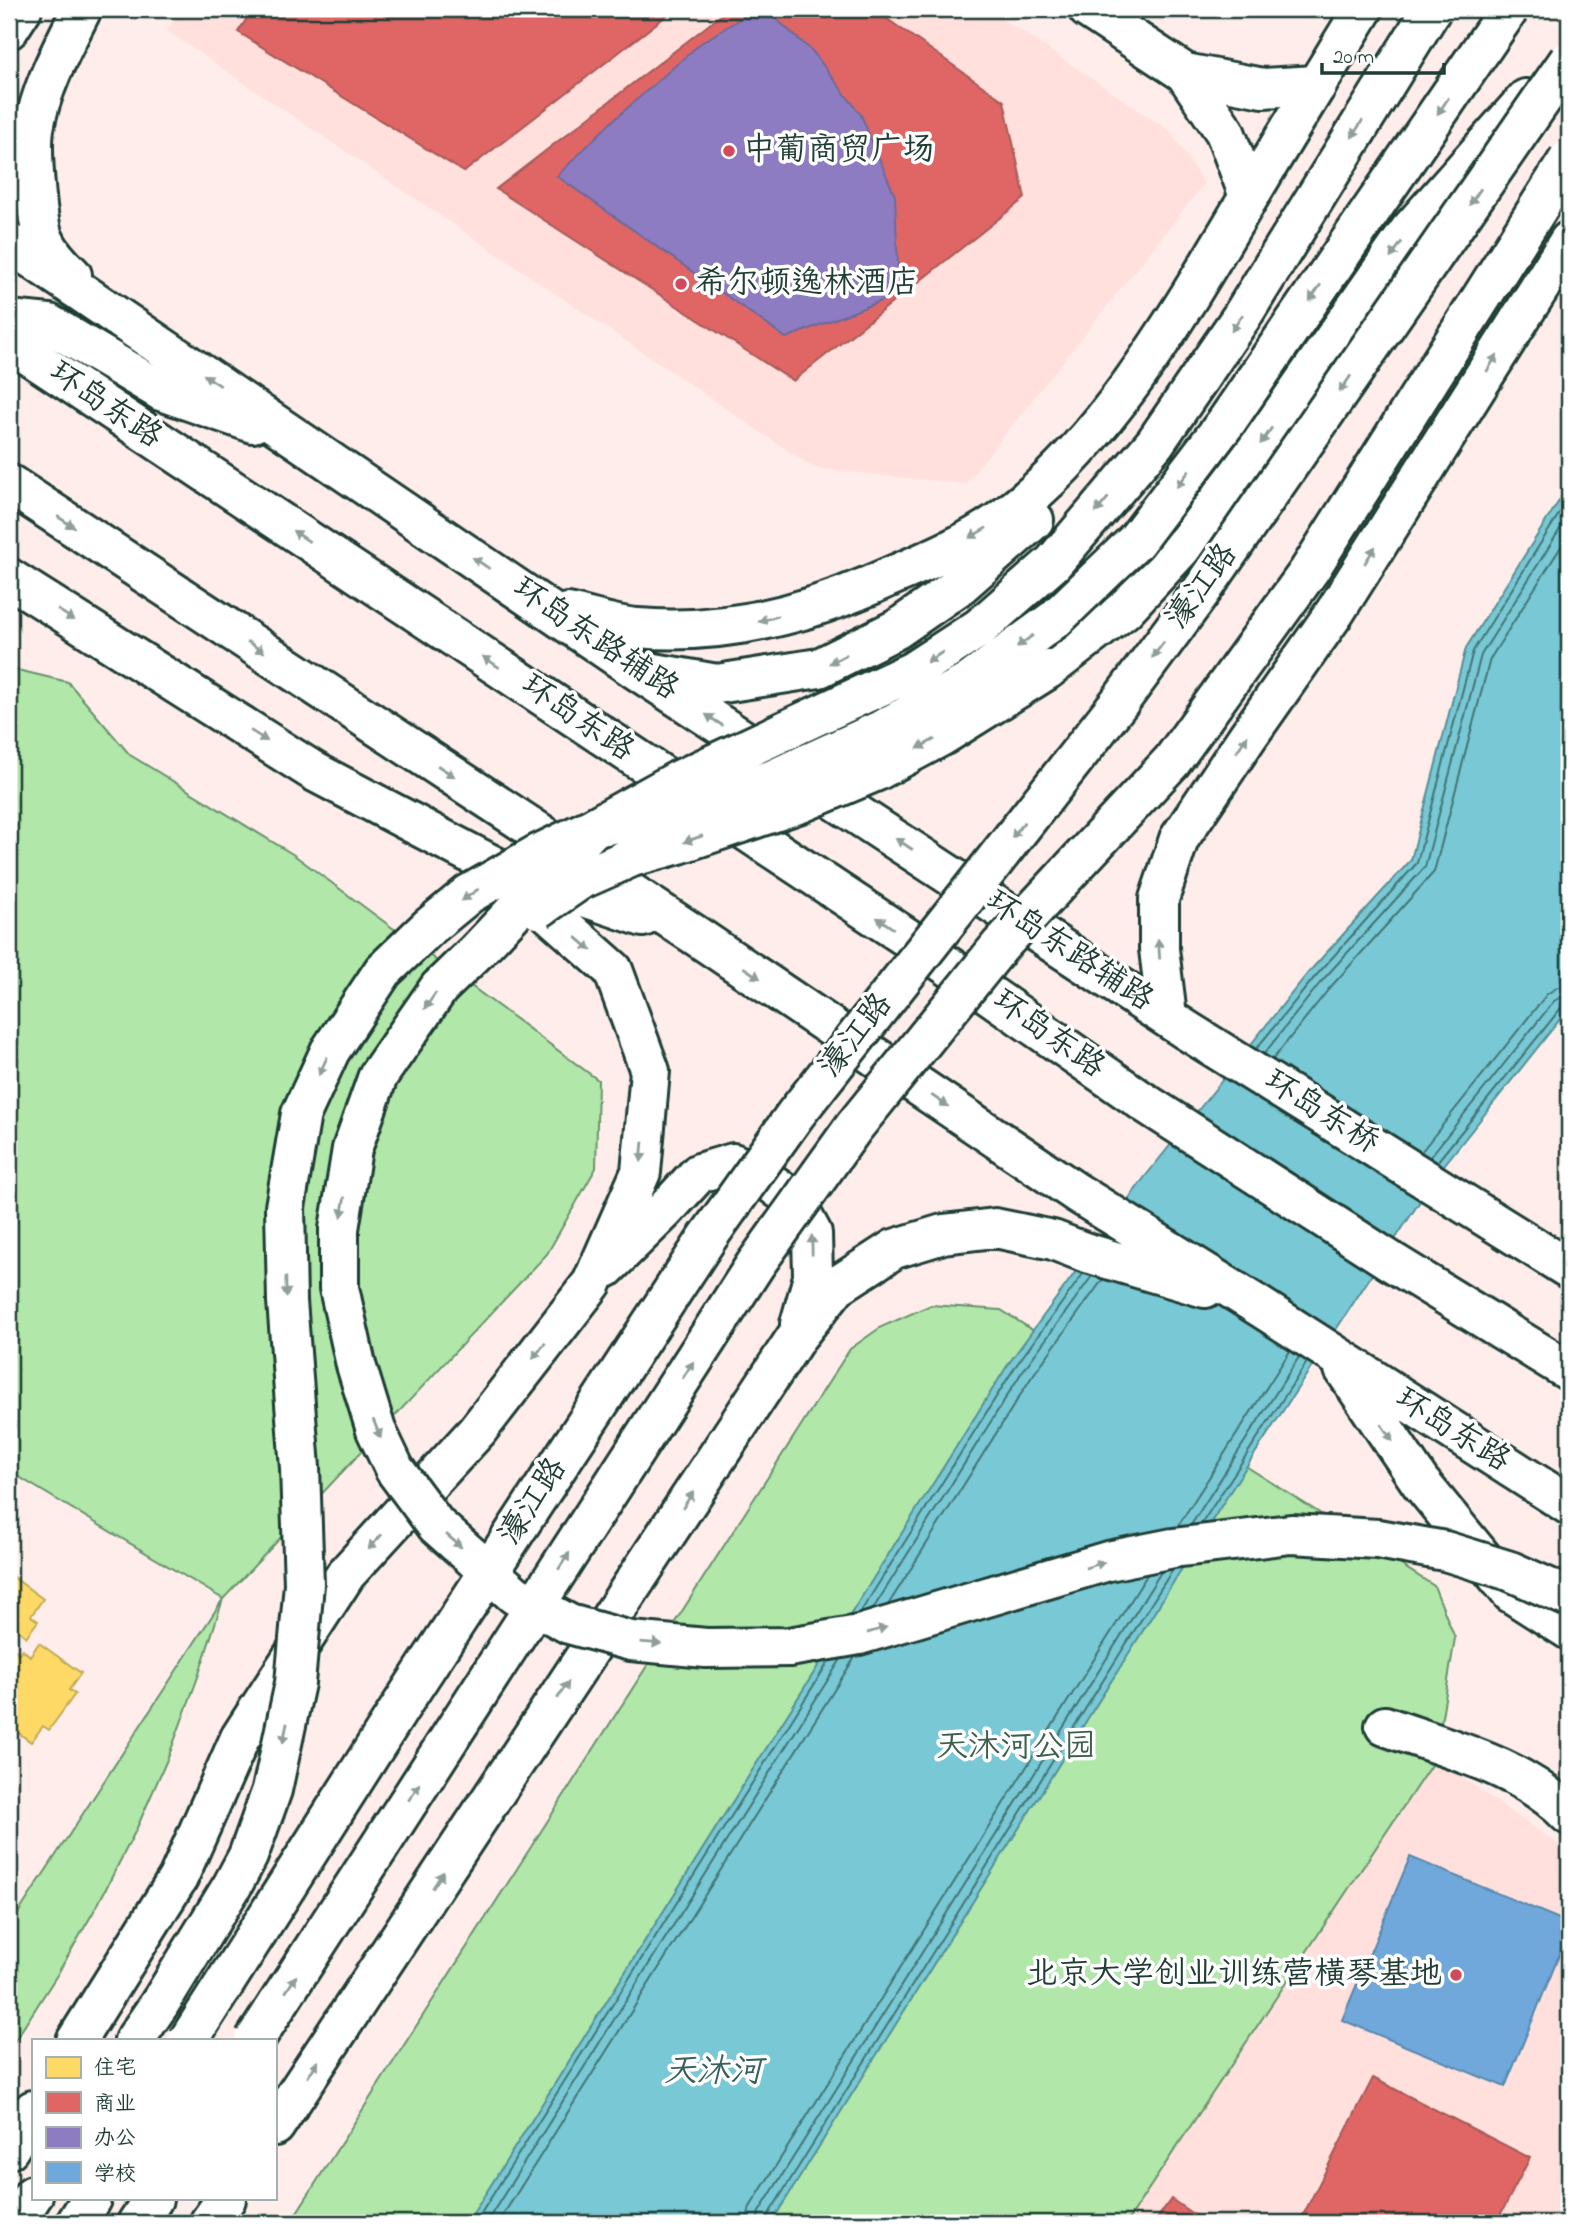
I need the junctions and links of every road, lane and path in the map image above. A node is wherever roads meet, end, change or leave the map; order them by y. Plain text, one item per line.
1 (22, 9) edge
2 (82, 9) edge
3 (1088, 9) edge
4 (1363, 9) edge
5 (1379, 9) edge
6 (1432, 9) edge
7 (1509, 9) edge
8 (9, 29) edge
9 (1569, 50) edge
10 (1569, 60) edge
11 (1185, 73) junction
12 (1317, 85) junction
13 (1569, 159) edge
14 (1250, 196) junction
15 (1569, 241) edge
16 (9, 243) edge
17 (101, 304) junction
18 (9, 320) edge
19 (9, 342) edge
20 (292, 435) junction
21 (9, 484) edge
22 (9, 578) edge
23 (547, 608) junction
24 (638, 671) junction
25 (594, 827) junction
26 (496, 867) junction
27 (695, 935) junction
28 (477, 951) junction
29 (1177, 1023) junction
30 (1567, 1269) edge
31 (592, 1283) junction
32 (1254, 1303) junction
33 (797, 1336) junction
34 (1335, 1356) junction
35 (1569, 1371) edge
36 (1569, 1505) edge
37 (1569, 1597) edge
38 (1569, 1630) edge
39 (1385, 1726) dead end
40 (1569, 1815) edge
41 (77, 2039) edge
42 (135, 2039) edge
43 (189, 2039) edge
44 (255, 2039) edge
45 (32, 2112) edge
46 (276, 2124) edge
47 (9, 2149) edge
48 (32, 2197) edge
49 (90, 2200) edge
50 (152, 2200) edge
51 (225, 2200) edge
52 (15, 2223) edge
53 (76, 2223) edge
54 (137, 2223) edge
55 (209, 2223) edge

1 - 8 main road
2 - 17 main road
3 - 11 main road
4 - 12 main road
5 -> 24 main road
6 -> 25 main road, bridge
7 -> 25 main road, bridge
9 -> 28 main road, bridge
10 -> 43 main road, 濠江路, bridge
11 - 12 main road
11 - 14 main road
12 - 14 main road
44 -> 13 main road, 濠江路, bridge
14 -> 23 main road
29 -> 15 main road
16 - 17 main road, 环岛东路辅路
20 -> 17 main road, 环岛东路辅路
18 - 20 main road
35 -> 19 main road, 环岛东路
23 -> 20 main road, 环岛东路辅路
21 -> 27 main road
22 -> 26 main road
23 - 24 main road, 环岛东路辅路
29 -> 24 main road, 环岛东路辅路
25 - 28 main road, bridge
25 -> 42 main road, bridge
26 - 27 main road
26 -> 31 main road
27 -> 32 main road
28 -> 37 main road, bridge
29 - 30 main road, 环岛东桥
33 -> 31 main road
31 -> 41 main road
32 - 33 main road
32 - 34 main road
46 -> 33 main road
34 - 36 main road, 环岛东路
34 -> 38 main road
39 - 40 main road
45 - 47 main road
48 - 52 main road
49 - 53 main road
50 - 54 main road
51 - 55 main road

